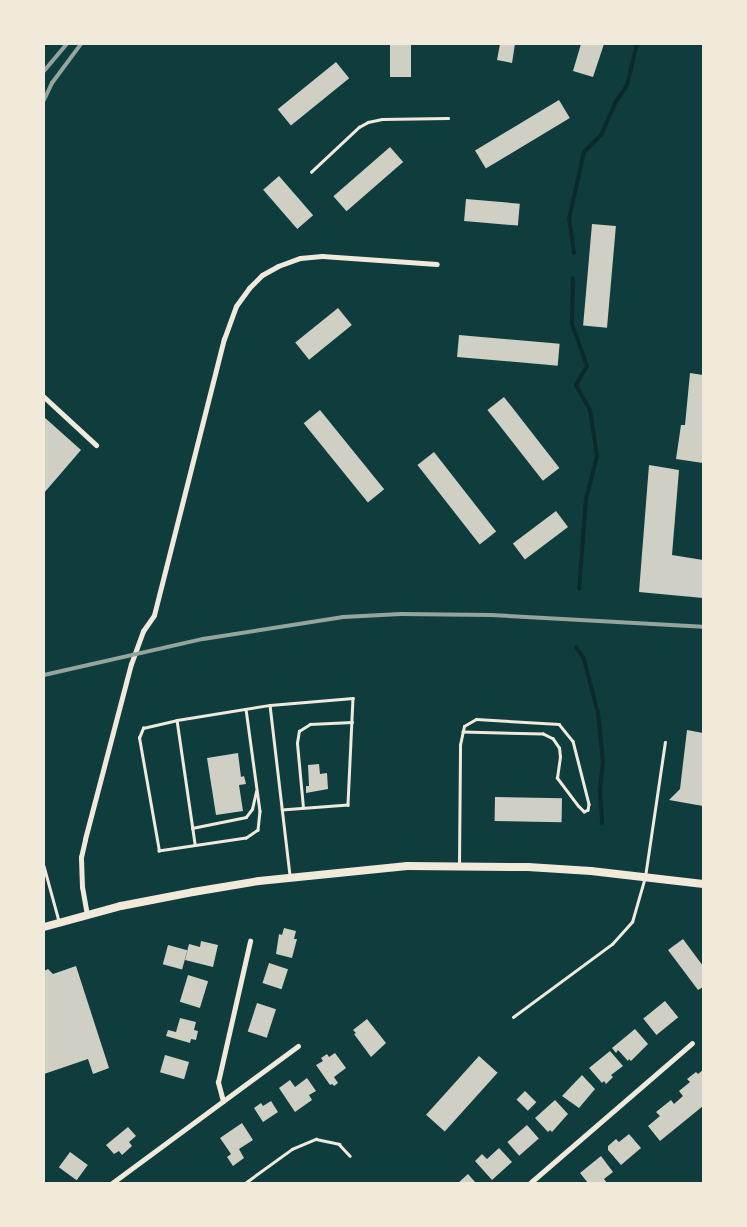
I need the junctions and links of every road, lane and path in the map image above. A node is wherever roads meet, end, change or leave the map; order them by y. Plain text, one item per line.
1 (448, 118) dead end
2 (311, 172) dead end
3 (437, 264) dead end
4 (44, 397) edge
5 (96, 445) dead end
6 (270, 705) junction
7 (246, 709) junction
8 (177, 720) junction
9 (352, 722) junction
10 (463, 732) junction
11 (665, 742) dead end
12 (256, 788) junction
13 (304, 808) junction
14 (282, 810) junction
15 (192, 828) junction
16 (195, 844) junction
17 (44, 866) edge
18 (459, 866) junction
19 (646, 877) junction
20 (290, 878) junction
21 (703, 884) edge
22 (86, 915) junction
23 (59, 923) junction
24 (44, 927) edge
25 (250, 941) dead end
26 (513, 1017) dead end
27 (692, 1043) dead end
28 (298, 1046) dead end
29 (223, 1101) junction
30 (350, 1156) dead end
31 (112, 1183) edge
32 (245, 1183) edge
33 (530, 1183) edge

1 - 2 lane
3 - 22 street
4 - 5 street
6 - 7 lane
6 - 9 lane
6 - 14 lane
7 - 8 lane
7 - 12 lane
8 - 15 lane
8 - 16 lane
9 - 13 lane
9 - 13 lane
10 - 10 lane
10 - 18 lane
11 - 19 lane
12 - 15 lane
12 - 16 lane
13 - 14 lane
14 - 20 lane
15 - 16 lane
17 - 23 lane
18 - 19 main road
18 - 20 main road
19 - 21 main road
19 - 26 lane
20 - 22 main road
22 - 23 main road
23 - 24 main road
25 - 29 street
27 - 33 street
28 - 29 street
29 - 31 street
30 - 32 lane

